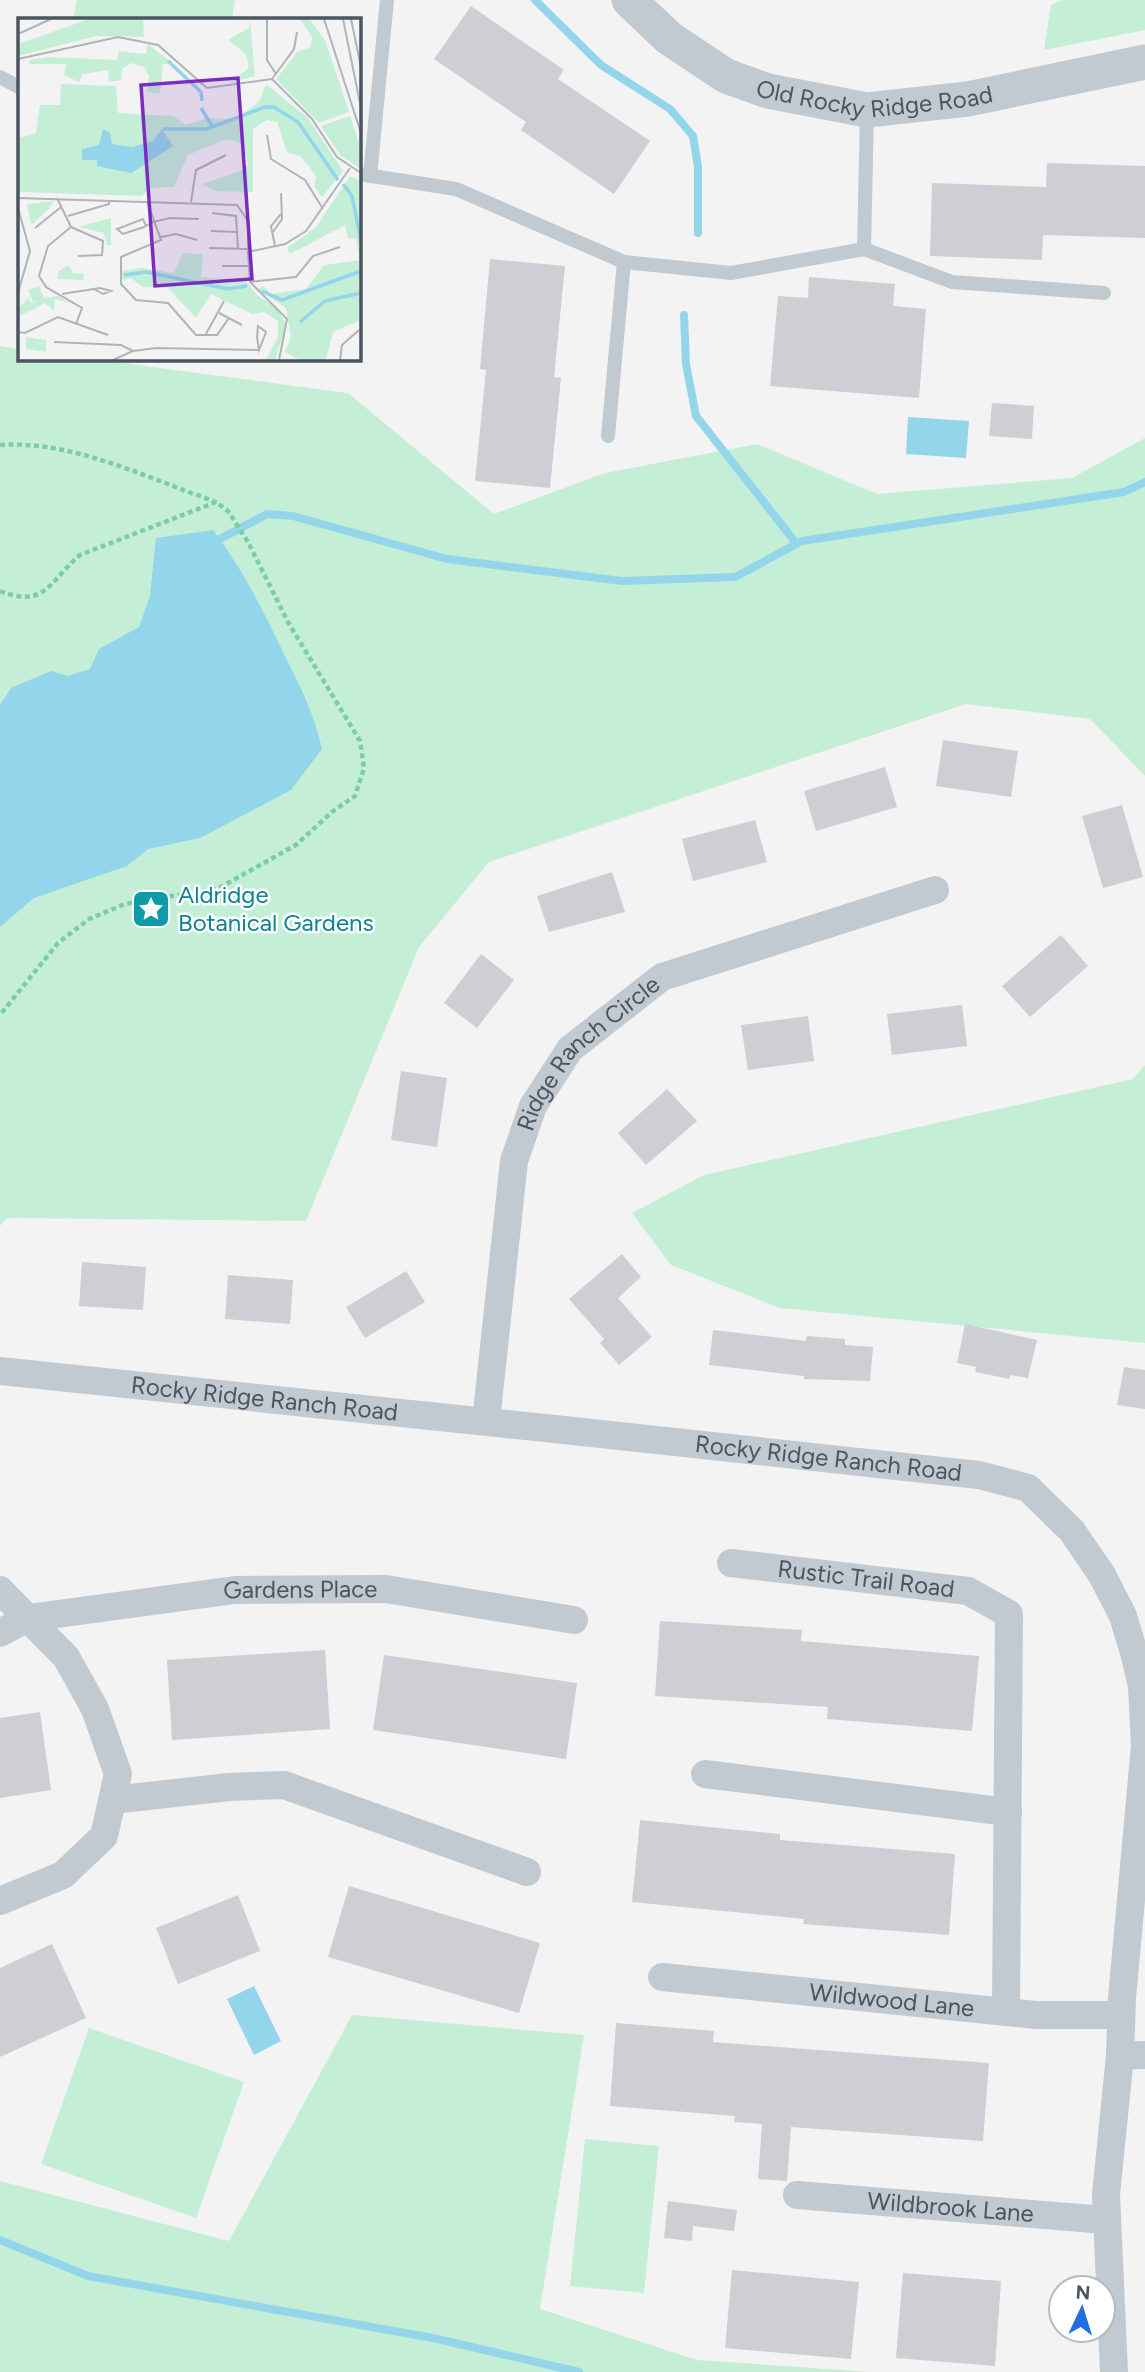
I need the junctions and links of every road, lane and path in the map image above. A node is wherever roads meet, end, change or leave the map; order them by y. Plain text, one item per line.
1 (387, 0) edge
2 (629, 0) edge
3 (1145, 62) edge
4 (0, 77) edge
5 (18, 86) edge
6 (867, 110) junction
7 (364, 175) edge
8 (864, 249) junction
9 (624, 262) junction
10 (1104, 293) dead end
11 (608, 436) dead end
12 (0, 445) edge
13 (216, 502) junction
14 (0, 591) edge
15 (935, 890) dead end
16 (0, 1015) edge
17 (0, 1371) edge
18 (486, 1421) junction
19 (732, 1563) dead end
20 (0, 1590) edge
21 (28, 1618) junction
22 (574, 1620) dead end
23 (0, 1633) edge
24 (705, 1774) dead end
25 (112, 1800) junction
26 (1008, 1812) junction
27 (527, 1872) dead end
28 (0, 1901) edge
29 (662, 1977) dead end
30 (1006, 2012) junction
31 (1121, 2015) junction
32 (1132, 2055) edge
33 (797, 2195) dead end
34 (1106, 2220) junction
35 (1114, 2372) edge

1 - 7 lane
2 - 6 street, Old Rocky Ridge Road
3 - 6 street, Old Rocky Ridge Road
4 - 5 lane
6 - 8 lane
7 - 9 lane
8 - 9 lane
8 - 10 lane
9 - 11 lane
12 - 13 path
13 - 14 path
13 - 16 path
15 - 18 street, Ridge Ranch Circle
17 - 18 street, Rocky Ridge Ranch Road
18 - 31 street, Rocky Ridge Ranch Road
19 - 26 street, Rustic Trail Road
20 - 21 street
21 - 22 street, Gardens Place
21 - 23 street, Gardens Place
21 - 25 street
24 - 26 street
25 - 27 street
25 - 28 street
26 - 30 street, Rustic Trail Road
29 - 30 street, Wildwood Lane
30 - 31 street, Wildwood Lane
31 - 32 street, Rocky Ridge Ranch Road
32 - 34 street, Rocky Ridge Ranch Road
33 - 34 street, Wildbrook Lane
34 - 35 street, Rocky Ridge Ranch Road

